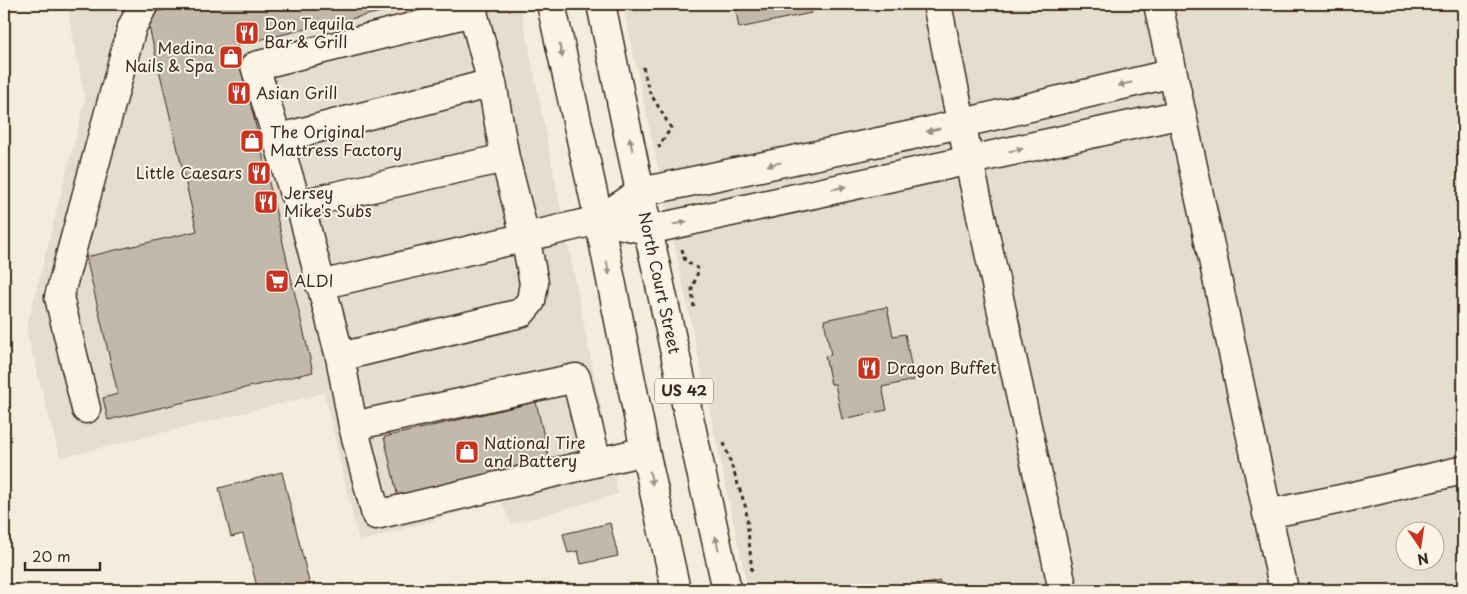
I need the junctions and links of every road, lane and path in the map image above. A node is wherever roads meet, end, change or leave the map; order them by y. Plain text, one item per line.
1 (144, 4) edge
2 (551, 4) edge
3 (602, 4) edge
4 (937, 4) edge
5 (1158, 4) edge
6 (474, 8) edge
7 (1173, 73) junction
8 (492, 83) junction
9 (1182, 114) junction
10 (962, 124) junction
11 (276, 139) junction
12 (505, 158) junction
13 (969, 161) junction
14 (640, 192) junction
15 (300, 204) junction
16 (598, 220) junction
17 (648, 230) junction
18 (524, 236) junction
19 (320, 285) junction
20 (340, 357) junction
21 (86, 409) dead end
22 (353, 426) junction
23 (723, 440) dead end
24 (645, 451) junction
25 (597, 462) junction
26 (1463, 470) edge
27 (1267, 514) junction
28 (752, 571) dead end
29 (676, 590) edge
30 (727, 590) edge
31 (1063, 590) edge
32 (1284, 590) edge

1 - 21 main road
2 -> 16 main road, US 42
14 -> 3 main road, North Court Street / US 42
4 - 10 main road
5 - 7 main road
6 - 8 main road
6 - 11 main road
7 - 9 main road
7 -> 10 main road
8 - 11 main road
8 - 12 main road
13 -> 9 main road
9 - 27 main road
10 - 13 main road
10 -> 14 main road
11 - 15 main road
12 - 15 main road
12 - 18 main road
17 -> 13 main road
13 - 31 main road
14 - 16 main road
14 - 17 main road, North Court Street / US 42
15 - 19 main road
16 - 17 main road
16 - 18 main road
16 -> 24 main road, US 42
30 -> 17 main road, North Court Street / US 42
18 - 19 main road
18 - 20 main road
19 - 20 main road
20 - 22 main road
22 - 25 main road
22 - 25 main road
23 - 28 path
24 - 25 main road
24 -> 29 main road, US 42
26 - 27 main road
27 - 32 main road

